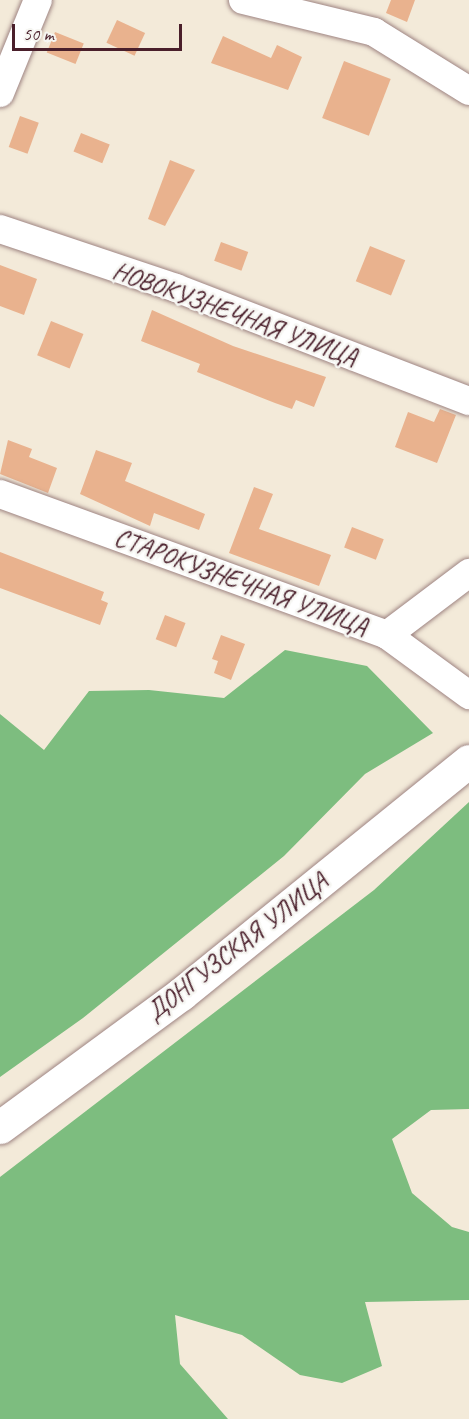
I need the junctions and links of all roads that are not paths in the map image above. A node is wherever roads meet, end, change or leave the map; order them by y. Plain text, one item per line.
1 (38, 0) edge
2 (243, 0) edge
3 (469, 91) edge
4 (0, 93) edge
5 (0, 229) edge
6 (469, 400) edge
7 (0, 494) edge
8 (469, 573) edge
9 (387, 635) junction
10 (469, 695) edge
11 (469, 761) edge
12 (0, 1127) edge

1 - 4 street
2 - 3 street
5 - 6 street, НОВОКУЗНЕЧНАЯ УЛИЦА
7 - 9 street, СТАРОКУЗНЕЧНАЯ УЛИЦА
8 - 9 street
9 - 10 street, СТАРОКУЗНЕЧНАЯ УЛИЦА
11 - 12 main road, ДОНГУЗСКАЯ УЛИЦА

